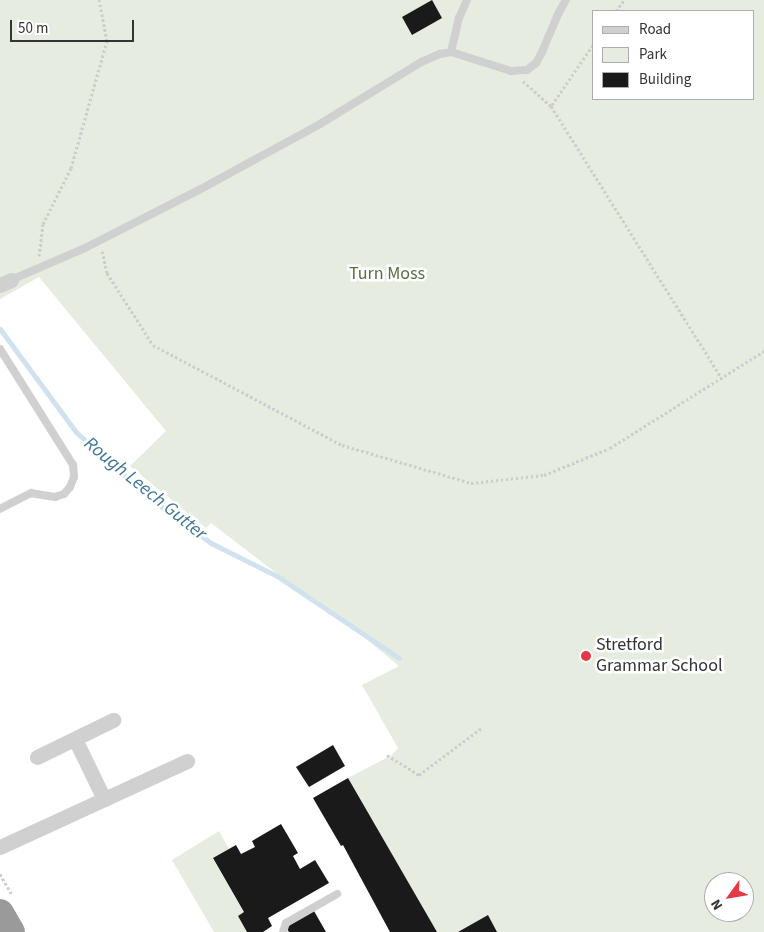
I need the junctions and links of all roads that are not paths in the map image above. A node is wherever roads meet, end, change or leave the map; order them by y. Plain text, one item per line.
1 (467, 0) edge
2 (566, 0) edge
3 (451, 52) junction
4 (6, 283) edge
5 (0, 349) edge
6 (0, 509) edge
7 (113, 720) dead end
8 (74, 739) junction
9 (37, 757) dead end
10 (187, 761) dead end
11 (104, 799) junction
12 (0, 847) edge
13 (337, 894) dead end
14 (0, 913) edge
15 (11, 932) edge
16 (283, 932) edge

1 - 3 lane
2 - 3 lane
3 - 4 lane
5 - 6 lane
7 - 8 street
8 - 9 street
8 - 11 street
10 - 11 street
11 - 12 street
13 - 16 lane
14 - 15 highway

